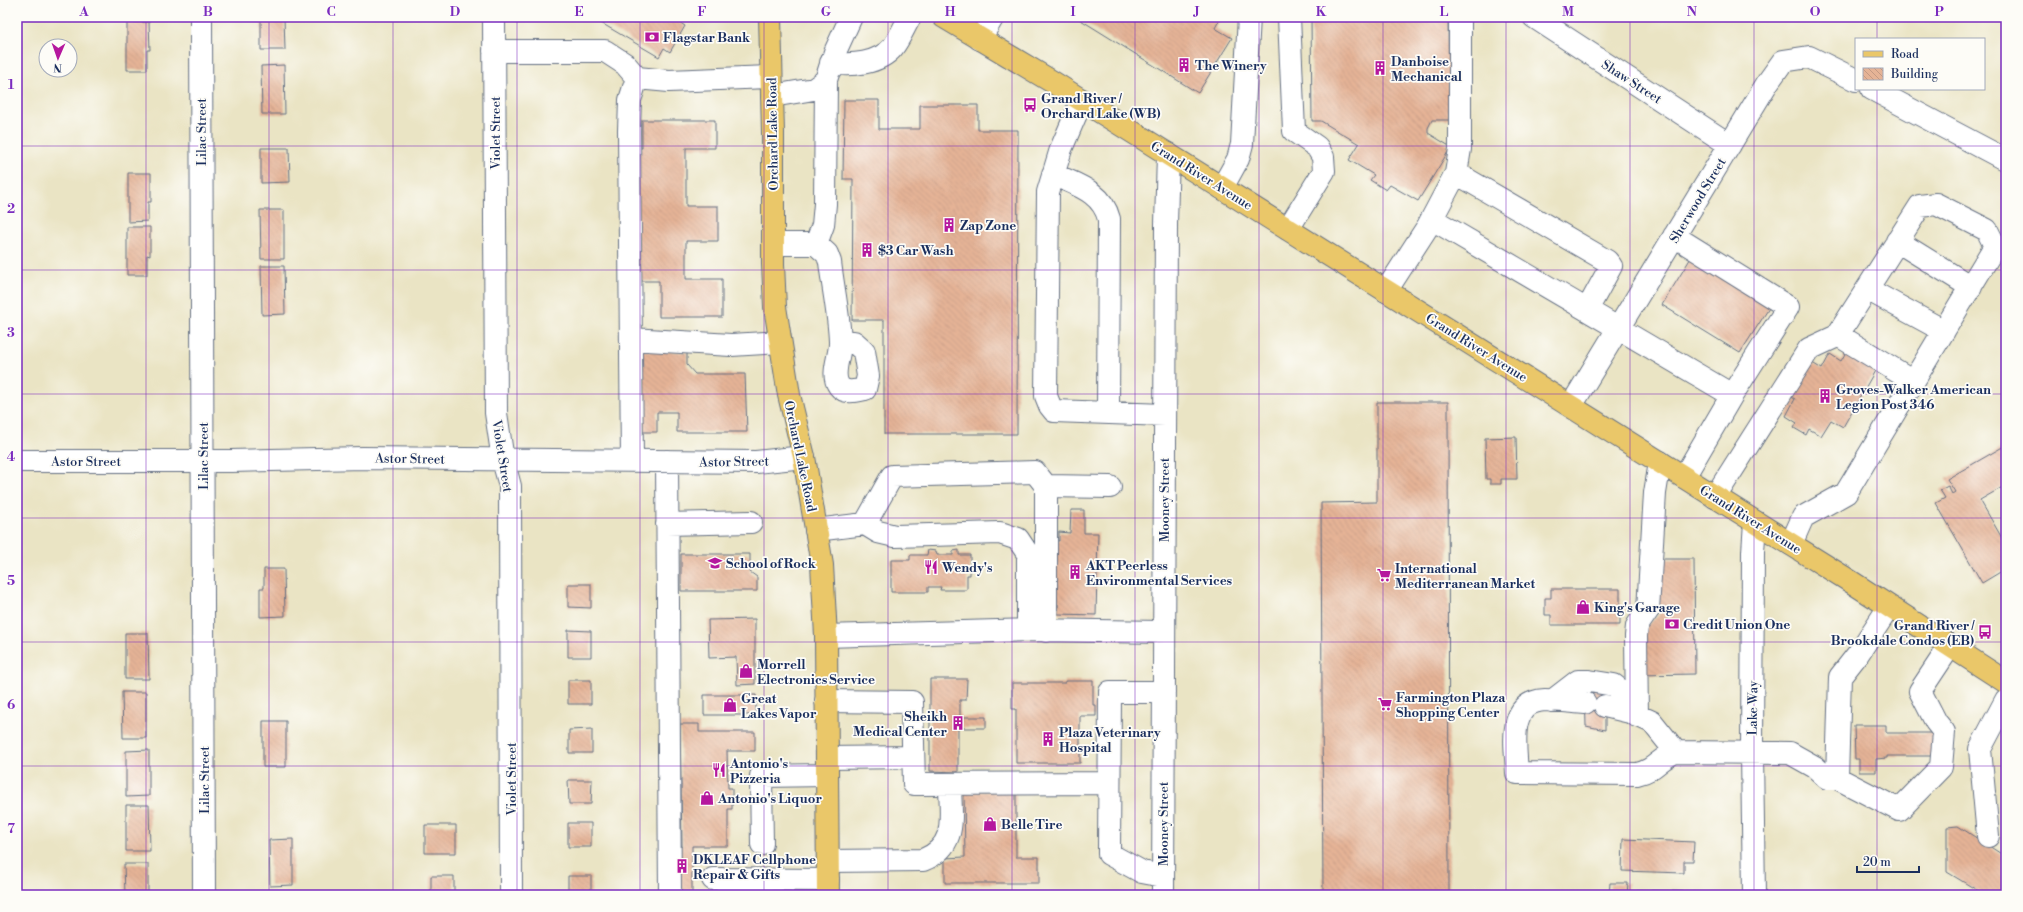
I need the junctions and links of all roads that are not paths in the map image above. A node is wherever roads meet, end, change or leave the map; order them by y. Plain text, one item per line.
1 (201, 17) edge
2 (494, 17) edge
3 (770, 17) edge
4 (851, 17) edge
5 (910, 17) edge
6 (944, 17) edge
7 (993, 17) edge
8 (1249, 17) edge
9 (1289, 17) edge
10 (1460, 17) edge
11 (1534, 17) edge
12 (980, 39) junction
13 (494, 51) junction
14 (828, 71) junction
15 (638, 78) junction
16 (1855, 80) edge
17 (771, 86) junction
18 (1874, 90) edge
19 (1082, 100) junction
20 (1730, 145) junction
21 (1168, 154) junction
22 (2006, 160) edge
23 (1456, 173) junction
24 (1053, 174) junction
25 (1222, 188) junction
26 (1432, 219) junction
27 (1288, 229) junction
28 (1674, 236) junction
29 (1897, 241) junction
30 (773, 244) junction
31 (816, 244) junction
32 (1971, 287) junction
33 (1867, 289) junction
34 (1386, 291) junction
35 (1587, 310) junction
36 (1618, 328) junction
37 (1944, 331) junction
38 (1838, 335) junction
39 (631, 339) junction
40 (780, 342) junction
41 (840, 342) dead end
42 (1913, 381) junction
43 (1732, 395) junction
44 (1571, 406) junction
45 (1108, 413) junction
46 (1165, 415) junction
47 (804, 457) junction
48 (503, 460) junction
49 (17, 461) edge
50 (632, 461) junction
51 (203, 462) junction
52 (667, 462) junction
53 (1660, 462) junction
54 (1684, 477) junction
55 (1046, 486) junction
56 (1110, 487) dead end
57 (1716, 497) junction
58 (751, 522) dead end
59 (1755, 522) junction
60 (667, 524) junction
61 (872, 528) junction
62 (816, 530) junction
63 (1791, 544) junction
64 (1889, 607) junction
65 (1037, 630) junction
66 (1164, 632) junction
67 (826, 636) junction
68 (1950, 646) junction
69 (2005, 684) edge
70 (1164, 692) junction
71 (826, 701) junction
72 (1552, 701) junction
73 (1637, 716) junction
74 (1676, 752) junction
75 (1752, 753) junction
76 (913, 757) junction
77 (827, 766) junction
78 (1837, 778) junction
79 (1110, 783) junction
80 (950, 784) junction
81 (1988, 836) dead end
82 (762, 844) dead end
83 (713, 879) dead end
84 (828, 879) edge
85 (1163, 886) edge
86 (204, 895) edge
87 (511, 895) edge
88 (670, 895) edge
89 (1754, 895) edge

1 - 51 street, Lilac Street
2 - 13 street, Violet Street
3 - 17 main road, Orchard Lake Road
4 - 14 street
5 - 14 street
6 - 12 main road, Grand River Avenue
7 - 12 street
8 - 25 street
9 - 27 street
10 - 23 street
11 - 20 street, Shaw Street
12 - 19 main road, Grand River Avenue
13 - 15 street
13 - 48 street, Violet Street
14 - 17 street
14 - 31 street
15 - 17 street
15 - 39 street
16 - 20 street, Sherwood Street
17 - 30 main road, Orchard Lake Road
18 - 22 street
19 - 21 main road, Grand River Avenue
19 - 24 street
20 - 28 street, Sherwood Street
21 - 25 main road, Grand River Avenue
21 - 46 street, Mooney Street
23 - 26 street
23 - 35 street
24 - 45 street
24 - 45 street
25 - 27 main road, Grand River Avenue
26 - 34 street
26 - 35 street
27 - 34 main road, Grand River Avenue
28 - 36 street, Sherwood Street
28 - 43 street
29 - 32 street
29 - 32 street
29 - 33 street
30 - 31 street
30 - 40 main road, Orchard Lake Road
31 - 41 street
32 - 37 street
33 - 37 street
33 - 38 street
34 - 44 main road, Grand River Avenue
35 - 36 street
36 - 43 street
36 - 44 street, Sherwood Street
37 - 42 street
38 - 42 street
38 - 57 street
39 - 40 street
39 - 50 street
40 - 47 main road, Orchard Lake Road
42 - 63 street
43 - 54 street
44 - 53 main road, Grand River Avenue
45 - 46 street
46 - 66 street, Mooney Street
47 - 52 street, Astor Street
47 - 62 main road, Orchard Lake Road
48 - 50 street, Astor Street
48 - 51 street, Astor Street
48 - 87 street, Violet Street
49 - 51 street, Astor Street
50 - 52 street, Astor Street
51 - 86 street, Lilac Street
52 - 60 street
53 - 54 main road, Grand River Avenue
53 - 73 street
54 - 57 main road, Grand River Avenue
55 - 56 street
55 - 61 street
55 - 65 street
57 - 59 main road, Grand River Avenue
58 - 60 street
59 - 63 main road, Grand River Avenue
59 - 75 street, Lake Way
60 - 88 street
61 - 62 street
61 - 65 street
62 - 67 main road, Orchard Lake Road
63 - 64 main road, Grand River Avenue
64 - 68 main road, Grand River Avenue
64 - 78 street
65 - 66 street
65 - 67 street
66 - 70 street, Mooney Street
67 - 71 main road, Orchard Lake Road
68 - 69 main road, Grand River Avenue
68 - 78 street
69 - 81 street
70 - 79 street
70 - 85 street, Mooney Street
71 - 76 street
71 - 77 main road, Orchard Lake Road
72 - 73 street
72 - 73 street
72 - 74 street
73 - 74 street
74 - 75 street
75 - 78 street
75 - 89 street, Lake Way
76 - 77 street
76 - 80 street
77 - 82 street
77 - 84 main road, Orchard Lake Road
79 - 80 street
79 - 85 street
80 - 84 street
83 - 84 street

